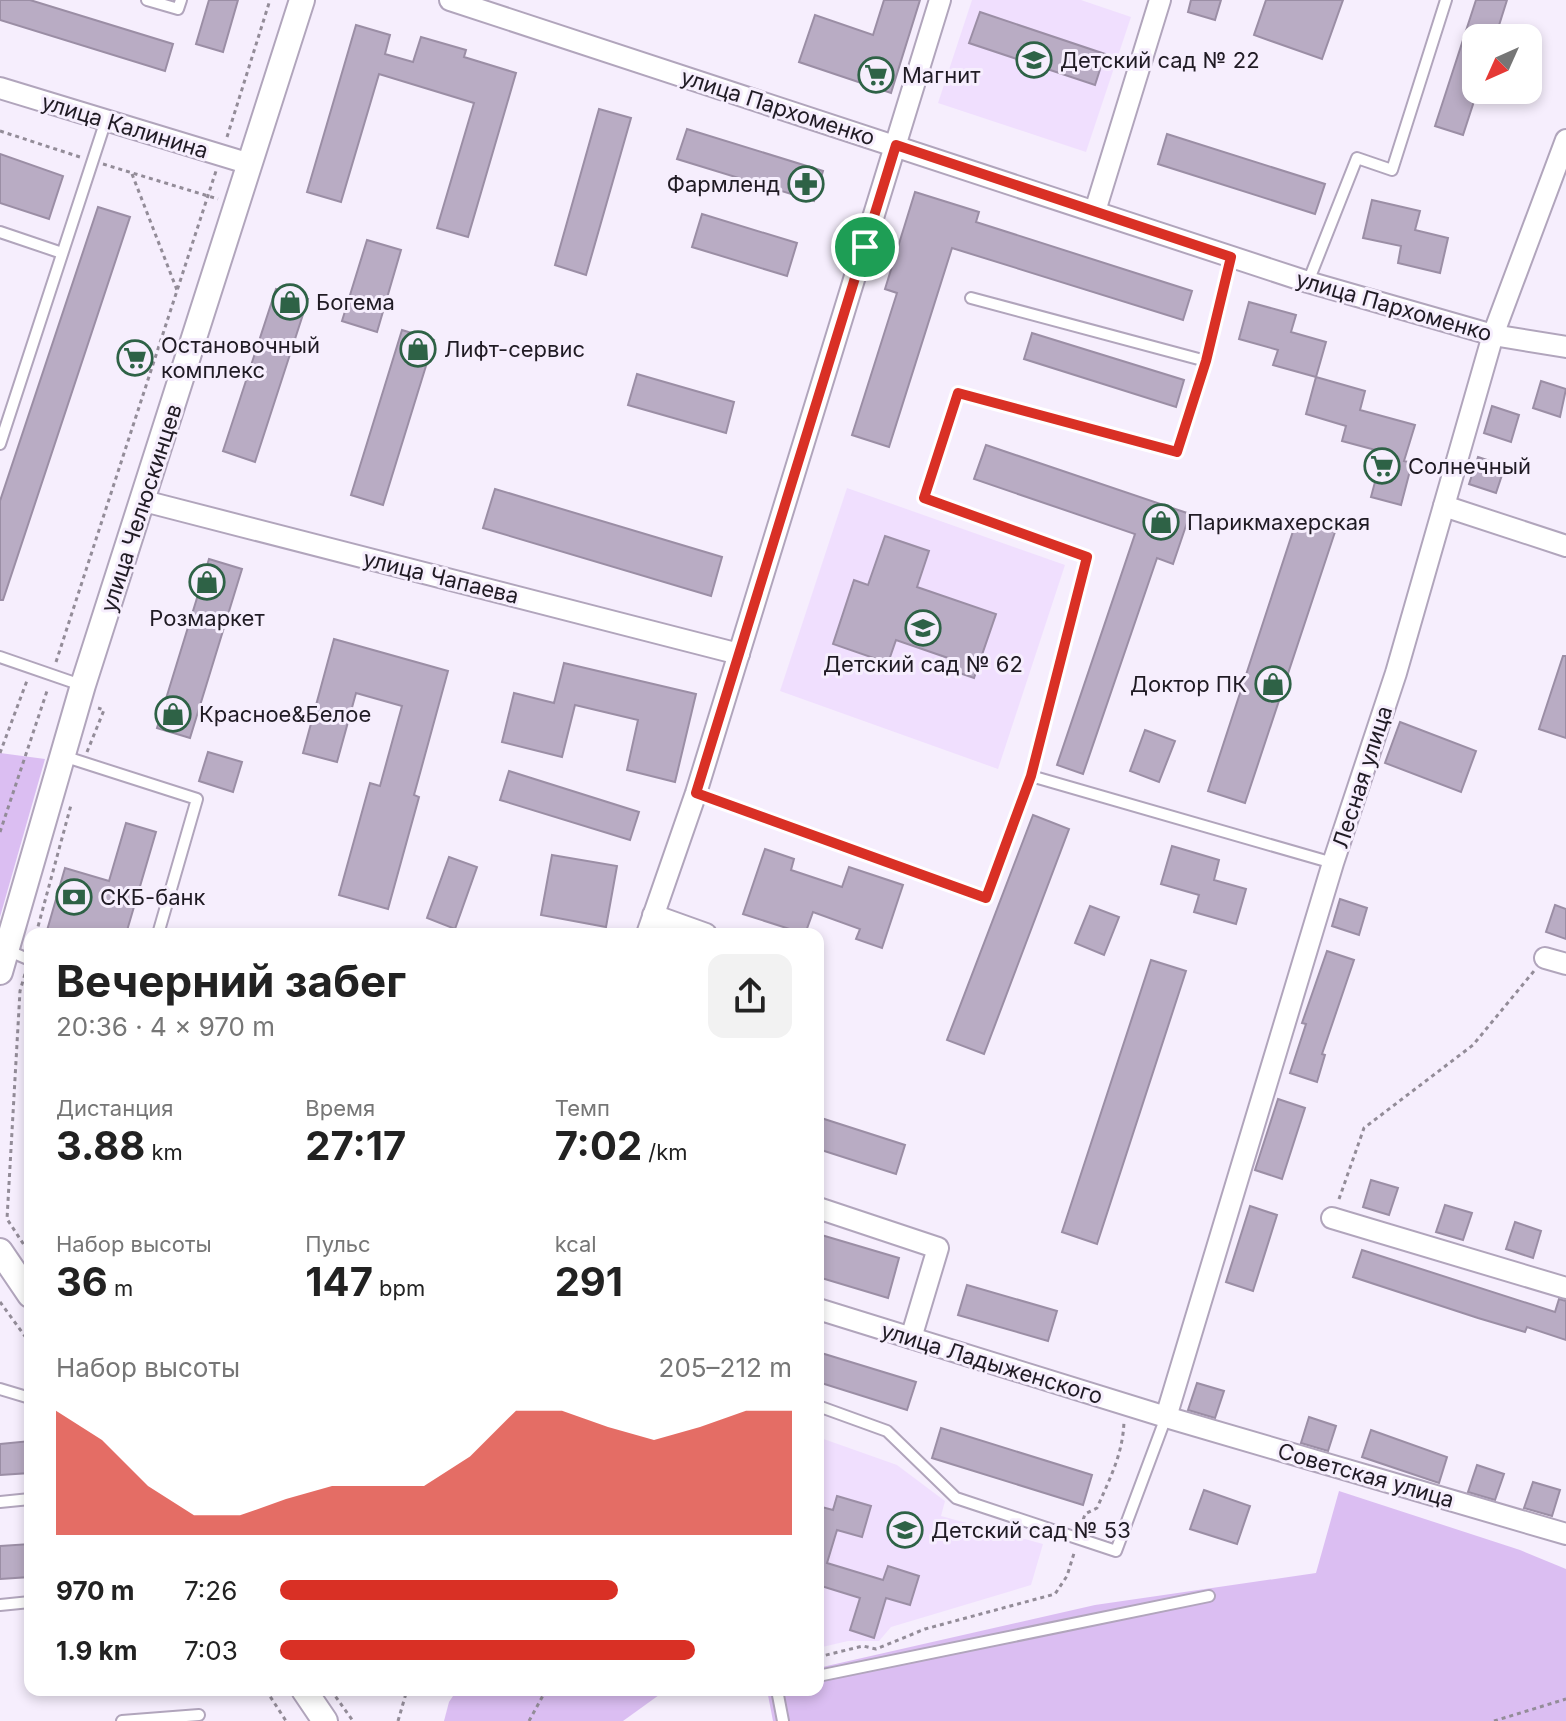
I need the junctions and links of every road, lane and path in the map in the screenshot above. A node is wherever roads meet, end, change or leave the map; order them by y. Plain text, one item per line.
1 (147, 0) edge
2 (181, 0) edge
3 (270, 0) edge
4 (302, 0) edge
5 (450, 0) edge
6 (940, 0) edge
7 (1160, 0) edge
8 (1446, 0) edge
9 (0, 88) edge
10 (106, 120) junction
11 (0, 131) edge
12 (1566, 140) edge
13 (896, 145) junction
14 (221, 155) junction
15 (92, 161) junction
16 (250, 164) junction
17 (131, 173) junction
18 (208, 196) junction
19 (237, 205) junction
20 (1095, 211) junction
21 (0, 232) edge
22 (62, 253) junction
23 (1231, 257) junction
24 (1308, 282) junction
25 (177, 290) junction
26 (971, 298) dead end
27 (1493, 335) junction
28 (1566, 347) edge
29 (1206, 361) junction
30 (0, 444) edge
31 (144, 501) junction
32 (1444, 506) junction
33 (1566, 546) edge
34 (739, 654) junction
35 (0, 657) edge
36 (32, 667) junction
37 (52, 674) junction
38 (81, 694) junction
39 (0, 753) edge
40 (73, 759) junction
41 (1031, 776) junction
42 (696, 793) junction
43 (71, 805) dead end
44 (0, 832) edge
45 (1333, 863) junction
46 (650, 924) edge
47 (25, 928) edge
48 (38, 928) edge
49 (160, 928) edge
50 (672, 928) edge
51 (24, 932) edge
52 (1545, 958) joint
53 (16, 960) edge
54 (1566, 964) edge
55 (824, 1210) edge
56 (1332, 1218) joint
57 (24, 1245) edge
58 (0, 1251) edge
59 (24, 1286) edge
60 (1566, 1288) edge
61 (0, 1302) edge
62 (824, 1311) edge
63 (24, 1335) edge
64 (911, 1338) junction
65 (0, 1389) edge
66 (24, 1396) edge
67 (1124, 1404) junction
68 (824, 1408) edge
69 (1166, 1417) junction
70 (24, 1500) edge
71 (0, 1502) edge
72 (1566, 1534) edge
73 (1078, 1538) junction
74 (1209, 1596) dead end
75 (24, 1603) edge
76 (0, 1605) edge
77 (824, 1656) edge
78 (824, 1675) edge
79 (270, 1696) edge
80 (308, 1696) edge
81 (335, 1696) edge
82 (405, 1696) edge
83 (543, 1696) edge
84 (778, 1696) edge
85 (1566, 1699) edge
86 (199, 1715) dead end
87 (122, 1721) edge
88 (286, 1721) edge
89 (325, 1721) edge
90 (353, 1721) edge
91 (398, 1721) edge
92 (529, 1721) edge
93 (783, 1721) edge
94 (1494, 1721) edge

1 - 2 lane
3 - 14 path
4 - 16 street, улица Челюскинцев
5 - 13 street, улица Пархоменко
6 - 13 street
7 - 20 street
8 - 24 lane
9 - 10 street, улица Калинина
10 - 14 street, улица Калинина
10 - 15 lane
11 - 15 path
12 - 27 street, Лесная улица
13 - 20 street, улица Пархоменко
13 - 34 street
14 - 16 street, улица Калинина
14 - 18 path
15 - 17 path
15 - 22 lane
16 - 19 street, улица Челюскинцев
17 - 18 path
17 - 25 path
18 - 19 path
18 - 25 path
19 - 31 street, улица Челюскинцев
20 - 23 street, улица Пархоменко
21 - 22 lane
22 - 30 lane
23 - 24 street, улица Пархоменко
23 - 29 lane
24 - 27 street, улица Пархоменко
25 - 37 path
26 - 29 lane
27 - 28 street, улица Пархоменко
27 - 32 street, Лесная улица
29 - 41 lane
31 - 34 street, улица Чапаева
31 - 38 street, улица Челюскинцев
32 - 33 street
32 - 45 street, Лесная улица
34 - 42 street
35 - 36 lane
36 - 37 lane
36 - 39 path
37 - 38 lane
37 - 44 path
38 - 40 street, улица Челюскинцев
38 - 40 path
40 - 47 street, улица Челюскинцев
40 - 49 lane
41 - 42 lane
41 - 45 lane
42 - 46 street
43 - 48 path
45 - 69 street, Лесная улица
46 - 50 street
51 - 53 street, улица Челюскинцев
52 - 54 street
52 - 56 path
53 - 57 path
55 - 64 street
56 - 60 street
58 - 59 street
61 - 63 path
62 - 64 street, улица Ладыженского
64 - 67 street, улица Ладыженского
65 - 66 lane
67 - 69 street, улица Ладыженского
67 - 73 path
68 - 73 lane
69 - 72 street, Советская улица
69 - 73 lane
70 - 71 lane
73 - 77 path
74 - 78 lane
75 - 76 lane
79 - 88 path
80 - 89 street
81 - 90 path
82 - 91 path
83 - 92 path
84 - 93 lane
85 - 94 path
86 - 87 lane

